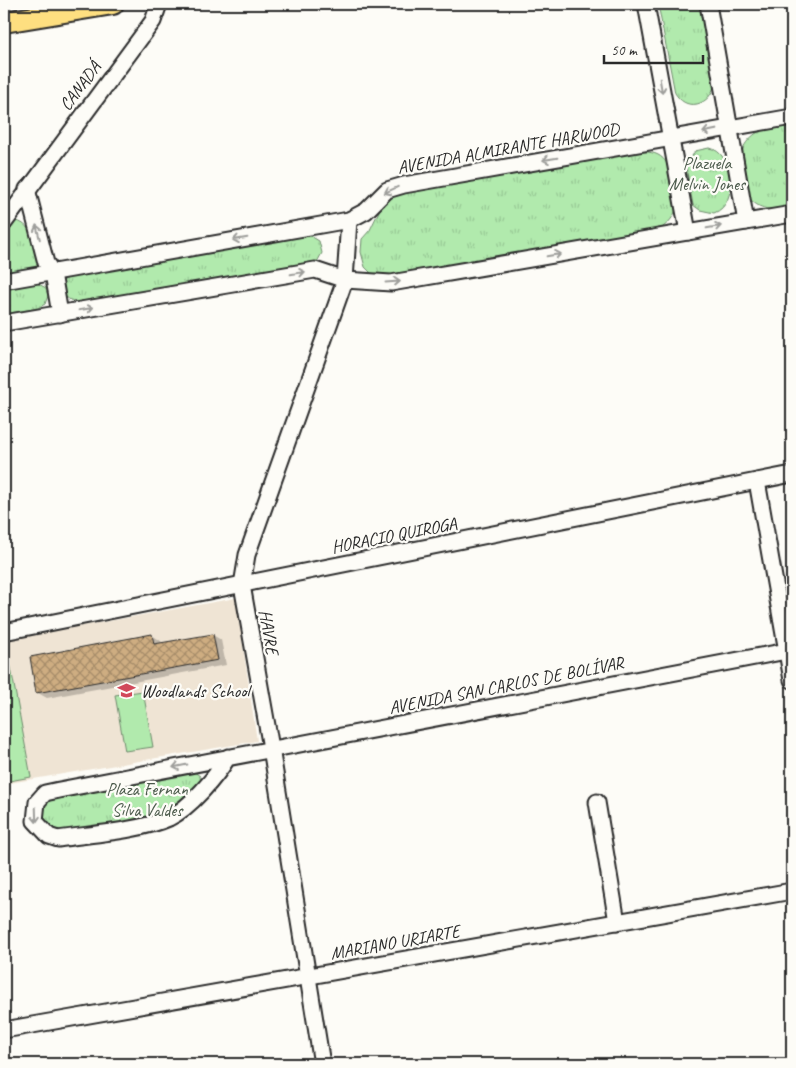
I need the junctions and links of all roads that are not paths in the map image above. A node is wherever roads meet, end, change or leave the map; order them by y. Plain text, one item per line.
1 (113, 4) edge
2 (159, 4) edge
3 (646, 4) edge
4 (708, 4) edge
5 (4, 22) edge
6 (792, 117) edge
7 (730, 127) junction
8 (671, 138) junction
9 (27, 189) junction
10 (792, 214) edge
11 (349, 220) junction
12 (746, 222) junction
13 (4, 223) edge
14 (688, 232) junction
15 (53, 273) junction
16 (345, 280) junction
17 (4, 281) edge
18 (60, 314) junction
19 (4, 323) edge
20 (792, 474) edge
21 (757, 481) junction
22 (242, 585) junction
23 (4, 632) edge
24 (790, 651) edge
25 (792, 680) edge
26 (271, 748) junction
27 (228, 757) junction
28 (597, 802) dead end
29 (792, 891) edge
30 (617, 922) junction
31 (307, 976) junction
32 (4, 1030) edge
33 (322, 1064) edge

1 - 5 main road
2 - 9 street, CANADÁ
3 -> 8 street
4 - 7 street
6 - 7 street, AVENIDA ALMIRANTE HARWOOD
7 -> 8 street, AVENIDA ALMIRANTE HARWOOD
7 - 12 street
8 -> 11 street, AVENIDA ALMIRANTE HARWOOD
8 - 14 street
9 - 13 street, CANADÁ
15 -> 9 street
10 - 12 street
11 -> 15 street, AVENIDA ALMIRANTE HARWOOD
11 - 16 street, HAVRE
14 -> 12 street
16 -> 14 street
15 - 17 street, AVENIDA ALMIRANTE HARWOOD
15 - 18 street
18 -> 16 street
16 - 22 street, HAVRE
18 - 19 street
20 - 21 street, HORACIO QUIROGA
21 - 22 street, HORACIO QUIROGA
21 - 24 street
22 - 23 street, HORACIO QUIROGA
22 - 26 street, HAVRE
24 - 25 street
24 - 26 street, AVENIDA SAN CARLOS DE BOLÍVAR
26 - 27 street, AVENIDA SAN CARLOS DE BOLÍVAR
26 - 31 street, HAVRE
27 -> 27 street, AVENIDA SAN CARLOS DE BOLÍVAR
28 - 30 street
29 - 30 street, MARIANO URIARTE
30 - 31 street, MARIANO URIARTE
31 - 32 street, MARIANO URIARTE
31 - 33 street, HAVRE

